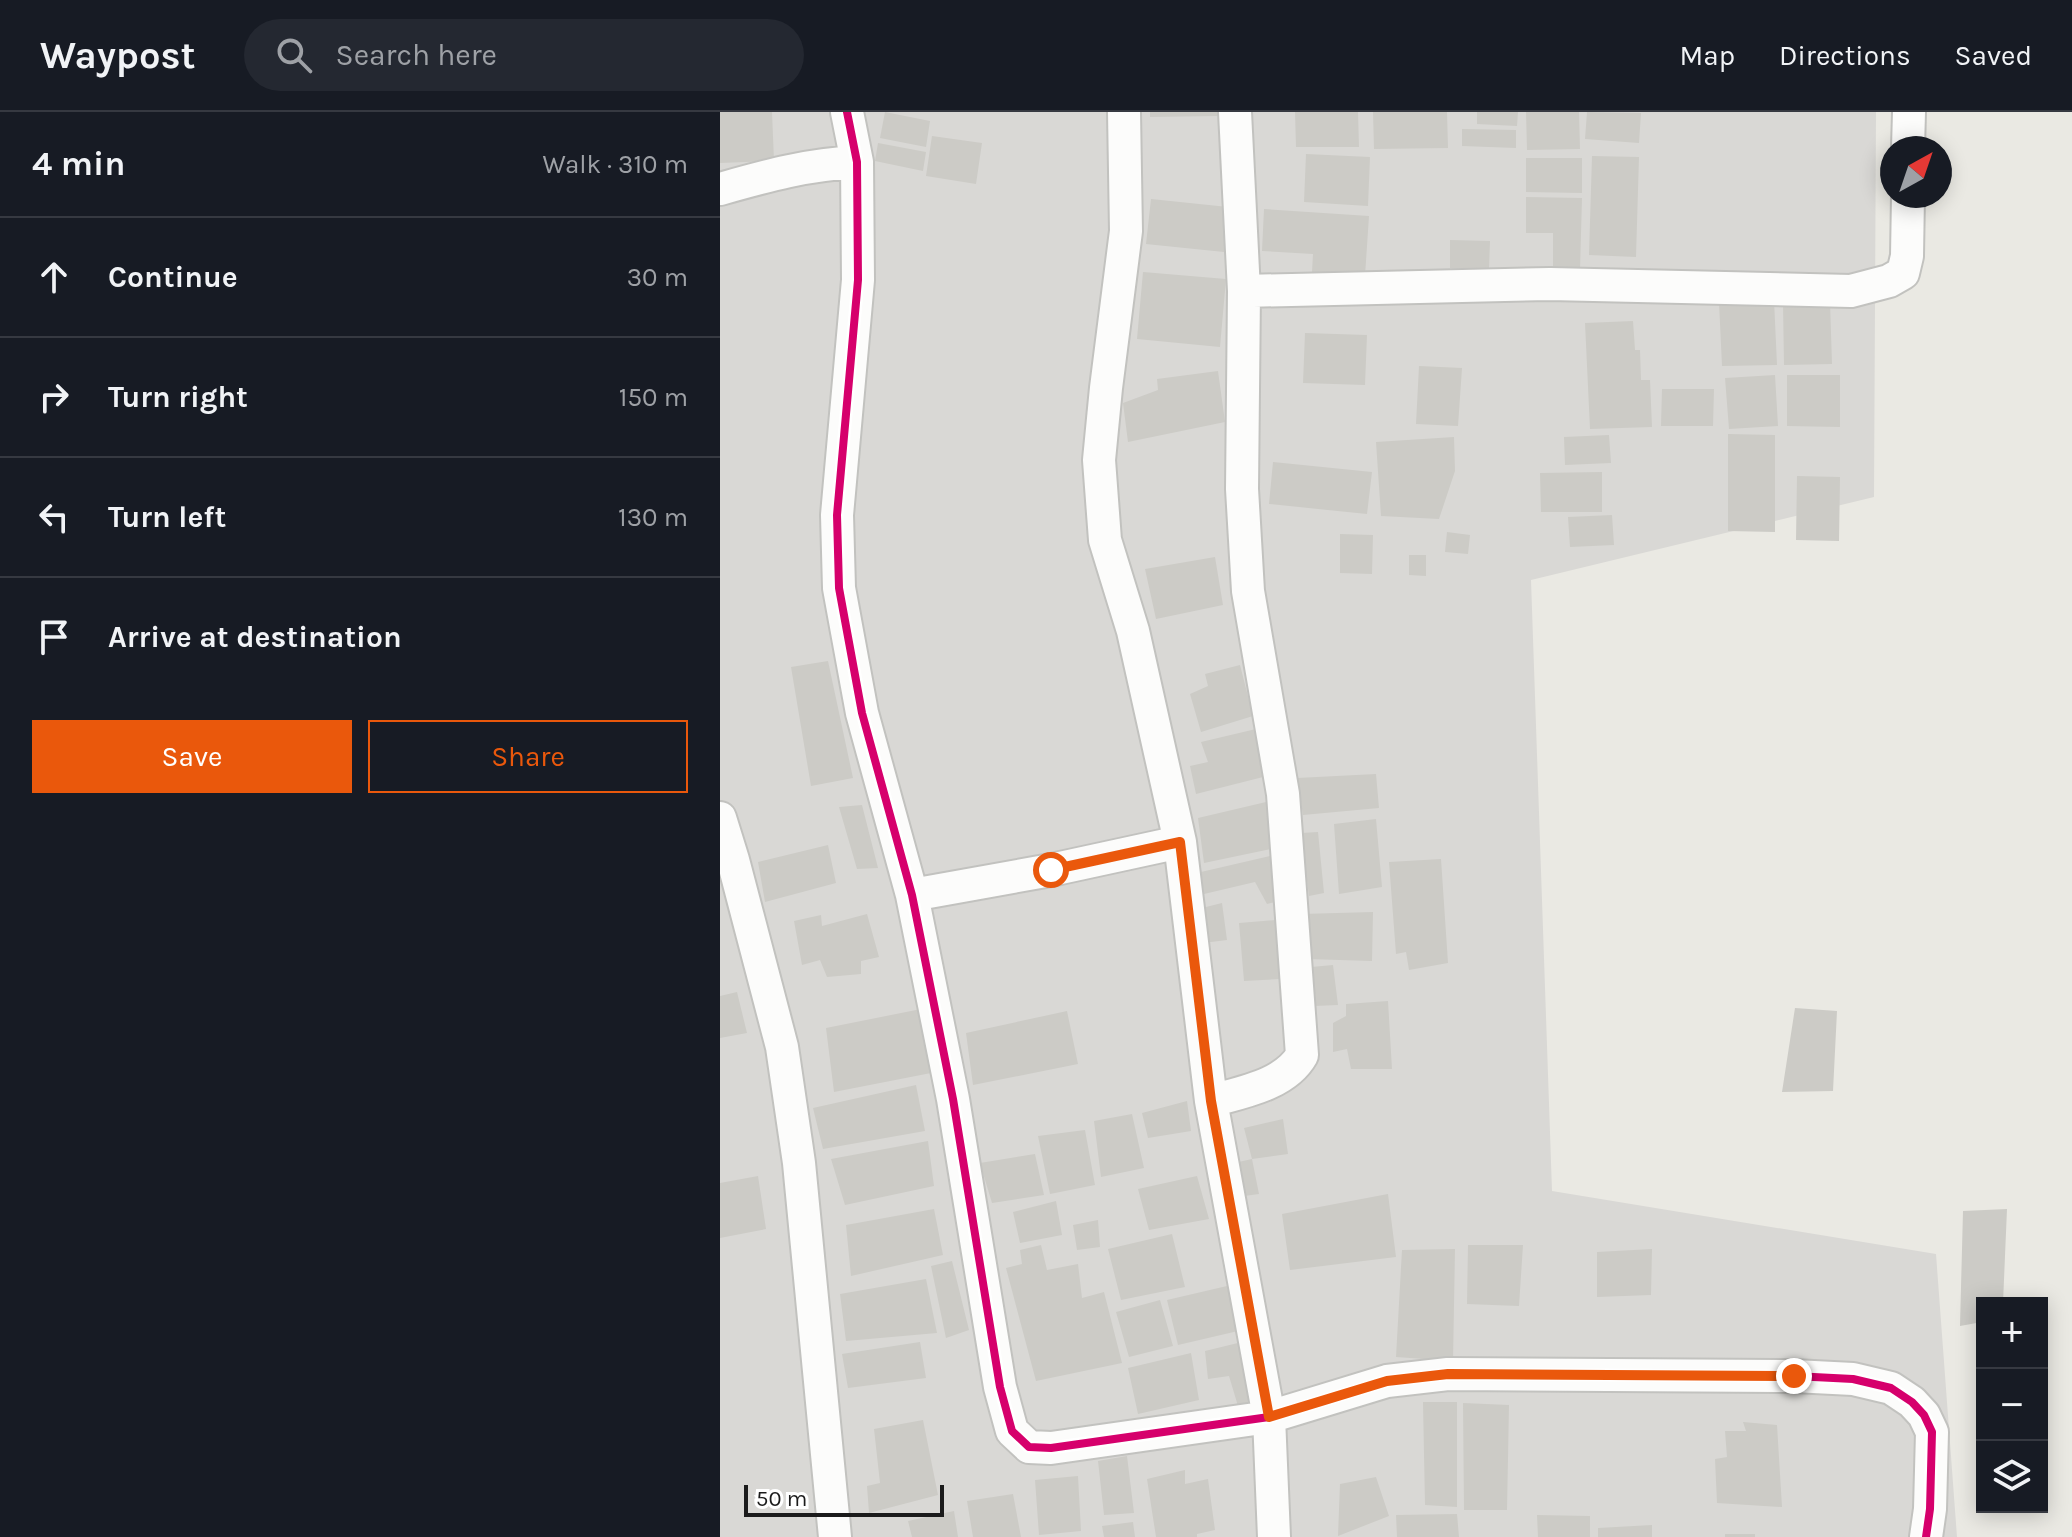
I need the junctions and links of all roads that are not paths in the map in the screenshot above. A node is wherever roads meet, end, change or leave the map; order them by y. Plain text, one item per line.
1 (847, 112) edge
2 (1124, 112) edge
3 (1235, 112) edge
4 (1909, 112) edge
5 (1908, 136) edge
6 (857, 162) junction
7 (720, 189) edge
8 (1908, 208) edge
9 (1244, 291) junction
10 (720, 818) edge
11 (1180, 842) junction
12 (912, 895) junction
13 (1211, 1101) junction
14 (1269, 1417) junction
15 (835, 1537) edge
16 (1274, 1537) edge
17 (1926, 1537) edge

1 - 6 street
2 - 11 street
3 - 9 street
4 - 5 street
6 - 7 street
6 - 12 street
8 - 9 street
9 - 13 street
10 - 15 street
11 - 12 street
11 - 13 street
12 - 14 street
13 - 14 street
14 - 16 street
14 - 17 street

